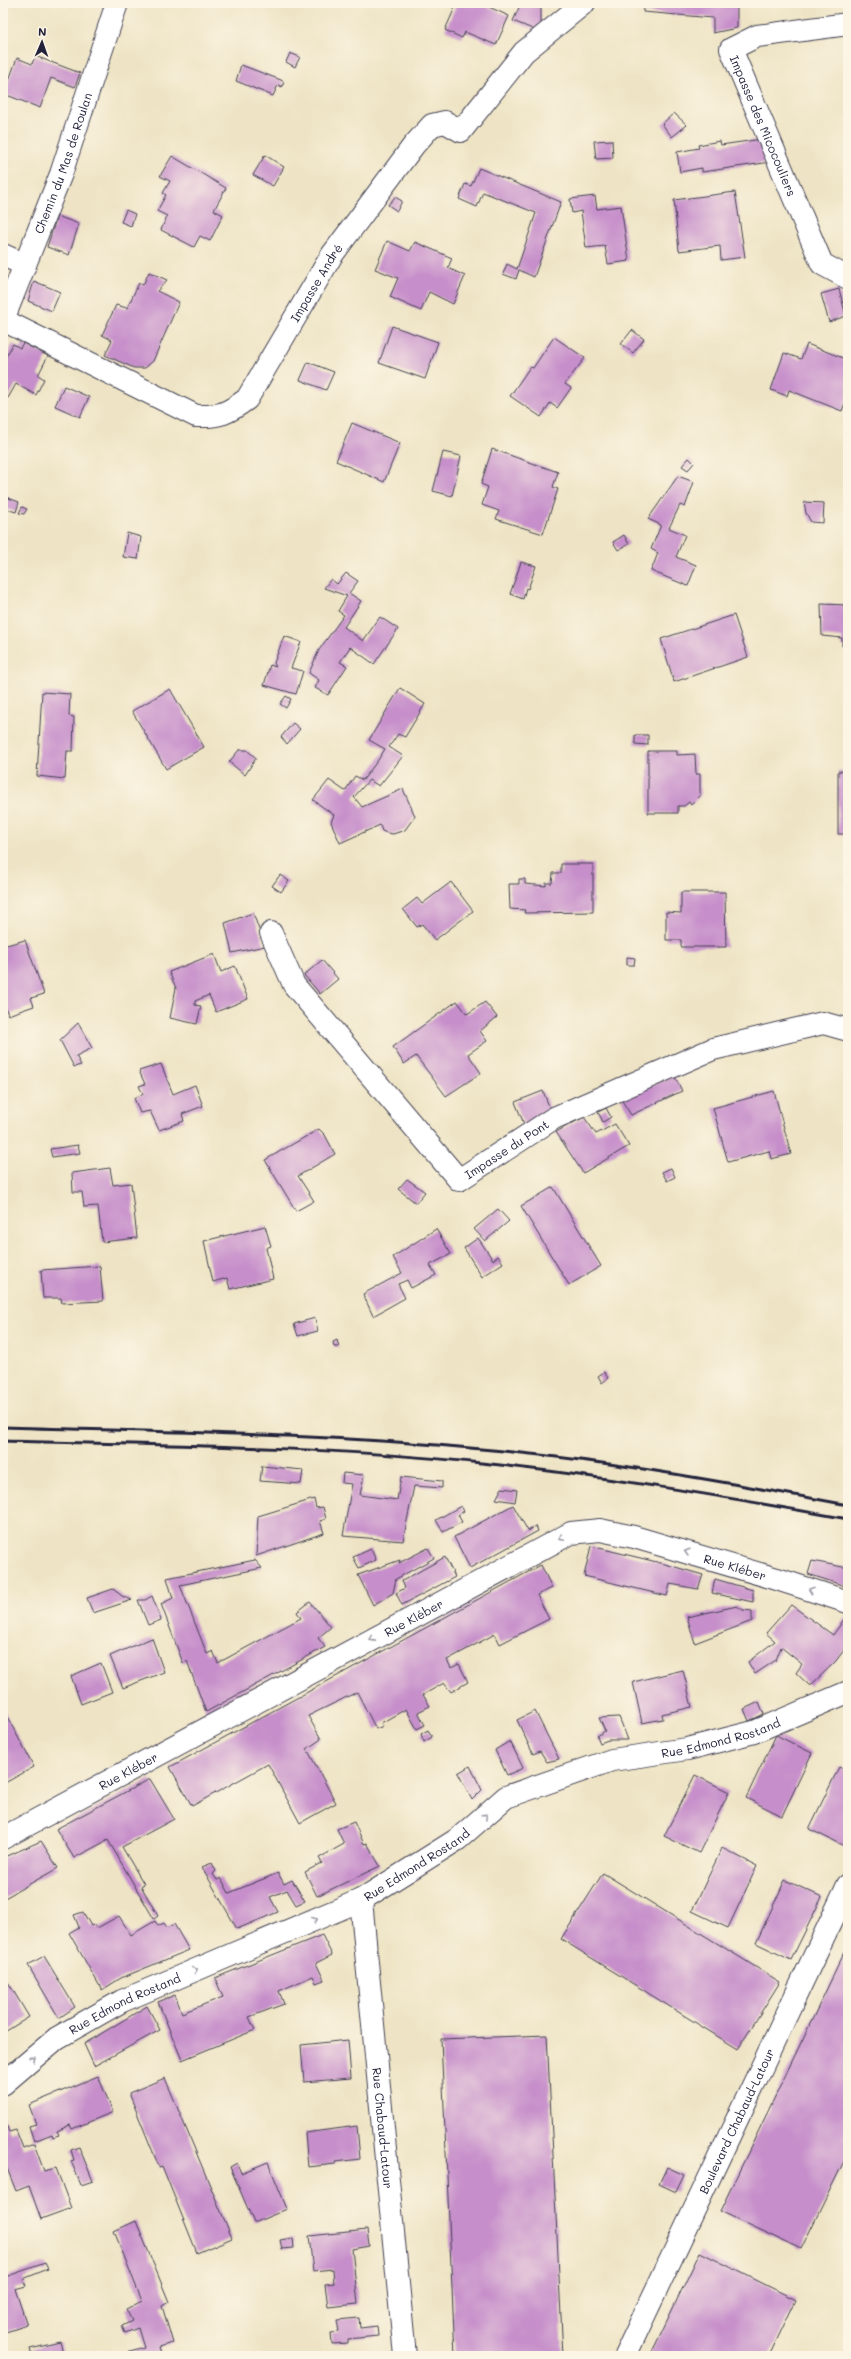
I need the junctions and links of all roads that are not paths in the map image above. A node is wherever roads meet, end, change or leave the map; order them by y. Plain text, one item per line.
1 (117, 3) edge
2 (584, 3) edge
3 (848, 24) edge
4 (3, 255) edge
5 (25, 266) junction
6 (848, 278) edge
7 (3, 320) edge
8 (271, 933) dead end
9 (848, 1030) edge
10 (848, 1602) edge
11 (848, 1692) edge
12 (3, 1838) edge
13 (848, 1886) edge
14 (361, 1900) junction
15 (3, 2084) edge
16 (405, 2356) edge
17 (625, 2356) edge

1 - 5 street, Chemin du Mas de Roulan
2 - 7 street, Impasse André
3 - 6 street, Impasse des Micocouliers
4 - 5 street
5 - 7 street, Chemin du Mas de Roulan
8 - 9 street, Impasse du Pont
10 -> 12 street, Rue Kléber
14 -> 11 street, Rue Edmond Rostand
13 - 17 street, Boulevard Chabaud-Latour
15 -> 14 street, Rue Edmond Rostand
14 - 16 street, Rue Chabaud-Latour

